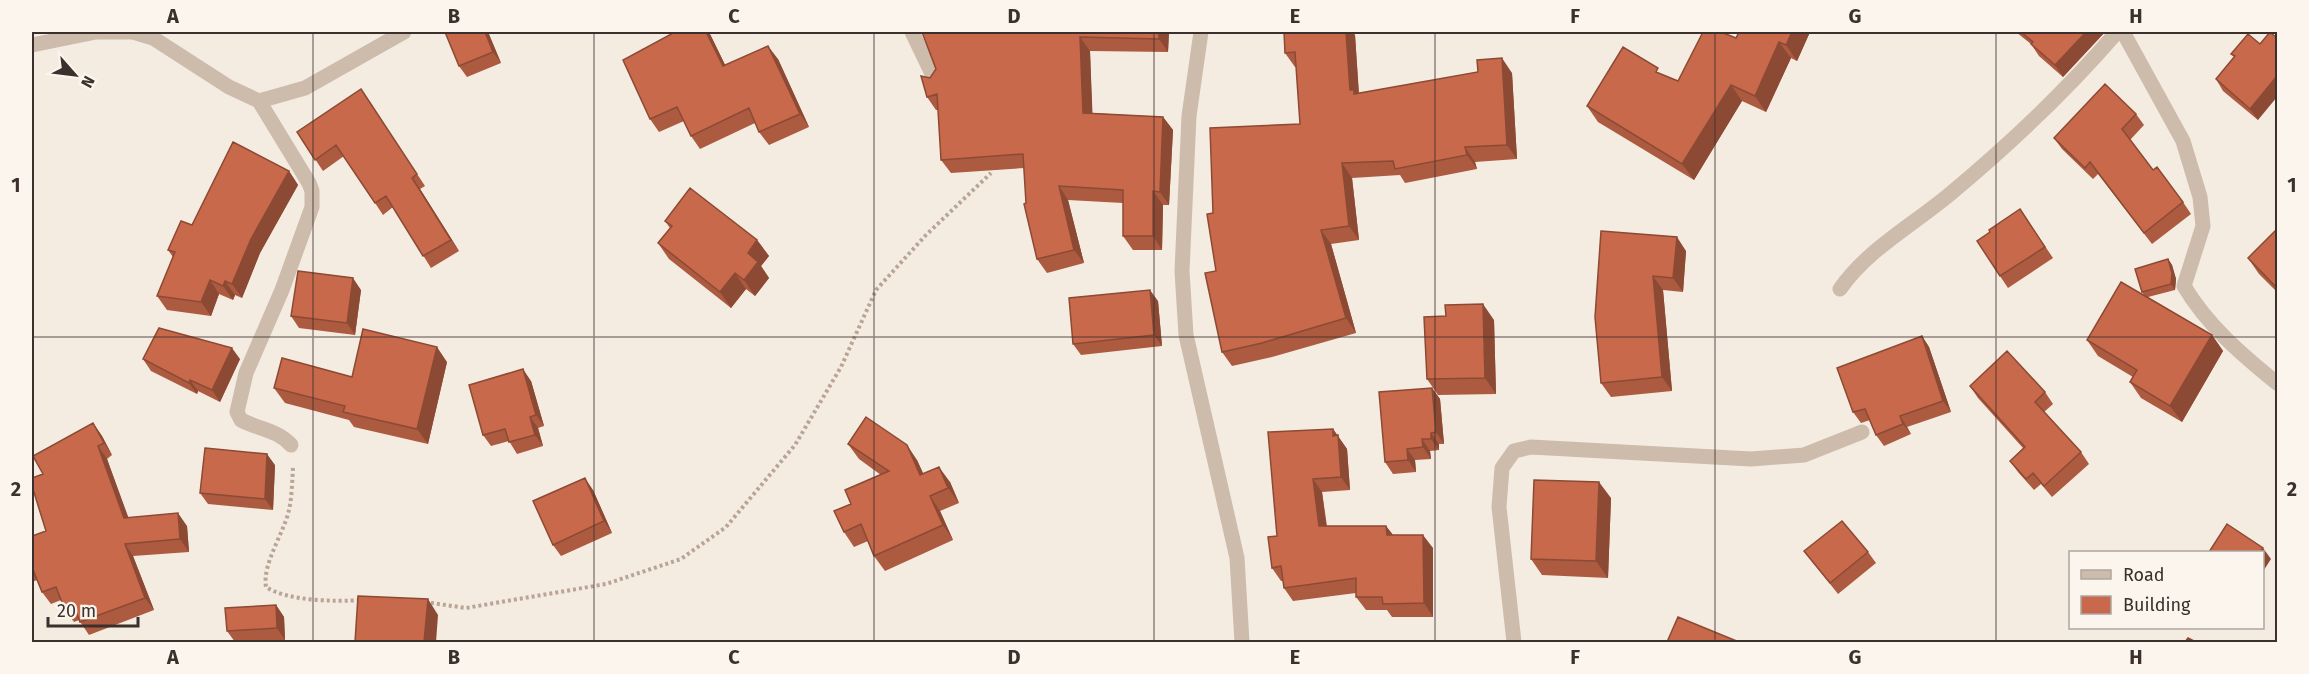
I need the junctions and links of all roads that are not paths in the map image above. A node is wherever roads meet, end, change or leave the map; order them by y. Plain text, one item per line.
1 (404, 32) edge
2 (912, 32) edge
3 (1201, 32) edge
4 (2117, 32) edge
5 (2123, 32) edge
6 (32, 45) edge
7 (936, 82) edge
8 (259, 101) junction
9 (1840, 289) dead end
10 (2277, 384) edge
11 (1862, 432) dead end
12 (291, 445) road end
13 (1242, 642) edge
14 (1514, 642) edge

1 - 8 street
2 - 7 street
3 - 13 street
4 - 9 street
5 - 10 street
6 - 8 street
8 - 12 street
11 - 14 street

